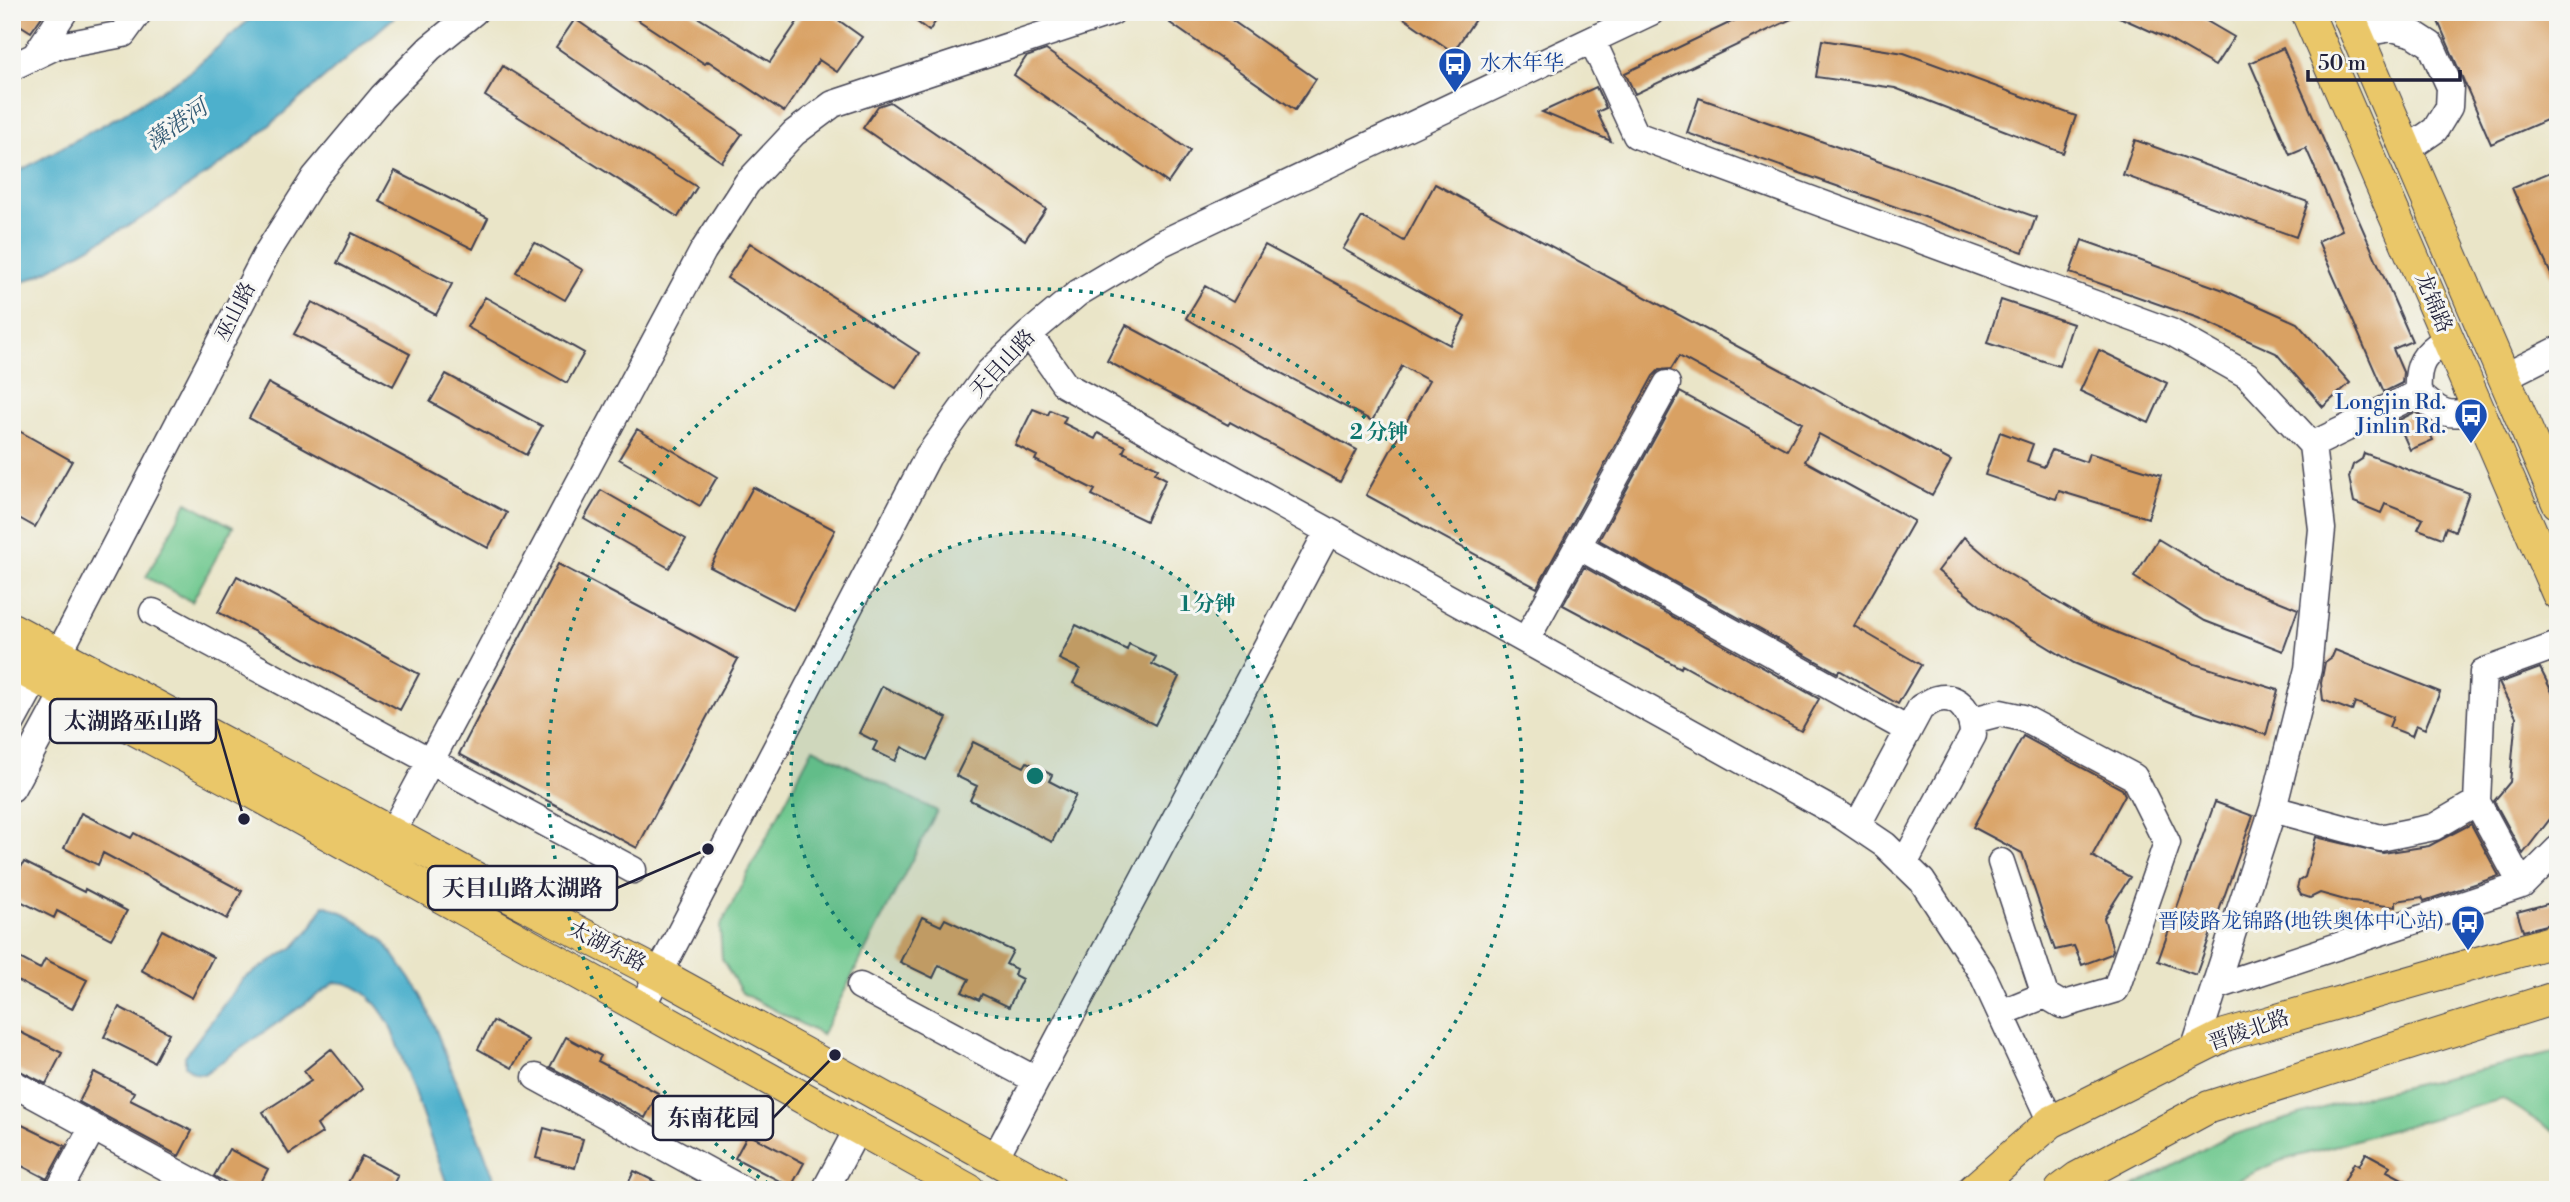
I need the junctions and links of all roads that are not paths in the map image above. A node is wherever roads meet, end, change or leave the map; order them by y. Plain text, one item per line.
1 (64, 12) edge
2 (139, 12) edge
3 (474, 12) edge
4 (1112, 12) edge
5 (1651, 12) edge
6 (2307, 12) edge
7 (2352, 23) edge
8 (1592, 40) junction
9 (12, 41) edge
10 (24, 61) edge
11 (2406, 150) junction
12 (1029, 334) junction
13 (2448, 338) junction
14 (2558, 350) edge
15 (2504, 377) junction
16 (1667, 384) dead end
17 (2418, 393) junction
18 (2479, 410) junction
19 (2312, 445) junction
20 (2558, 503) edge
21 (1328, 531) junction
22 (1578, 546) junction
23 (2558, 594) edge
24 (153, 612) dead end
25 (12, 629) edge
26 (1526, 640) junction
27 (2556, 650) edge
28 (58, 655) junction
29 (24, 671) edge
30 (64, 692) junction
31 (1973, 720) junction
32 (12, 722) edge
33 (1908, 730) junction
34 (430, 762) junction
35 (12, 788) edge
36 (2477, 802) junction
37 (2273, 809) junction
38 (1857, 826) junction
39 (392, 833) junction
40 (2558, 849) edge
41 (2001, 862) dead end
42 (1904, 864) junction
43 (633, 870) dead end
44 (2522, 885) junction
45 (2558, 940) edge
46 (659, 974) junction
47 (860, 986) dead end
48 (2215, 987) junction
49 (2045, 995) junction
50 (2558, 997) edge
51 (641, 1008) junction
52 (2001, 1013) junction
53 (2194, 1050) junction
54 (536, 1077) dead end
55 (1036, 1080) junction
56 (12, 1083) edge
57 (2051, 1122) junction
58 (93, 1127) junction
59 (858, 1128) junction
60 (995, 1158) junction
61 (59, 1190) edge
62 (208, 1190) edge
63 (743, 1190) edge
64 (825, 1190) edge
65 (969, 1190) edge
66 (1051, 1190) edge
67 (1973, 1190) edge
68 (2061, 1190) edge

1 - 10 street
2 - 10 street
3 - 28 street, 巫山路
4 - 34 street
5 - 8 street, 天目山路
6 - 13 main road, 龙锦路
7 - 11 main road, 龙锦路
7 - 11 street
8 - 12 street, 天目山路
8 - 19 street
9 - 10 street
11 - 15 main road, 龙锦路
12 - 21 street
12 - 46 street, 天目山路
13 - 17 street
13 - 18 main road, 龙锦路
14 - 15 street
15 - 20 main road, 龙锦路
16 - 22 street
17 - 18 street
17 - 19 street
18 - 23 main road, 龙锦路
19 - 37 street
21 - 26 street
21 - 55 street
22 - 26 street
22 - 33 street
24 - 34 street
25 - 28 main road, 太湖东路
26 - 38 street
27 - 36 street
28 - 29 street, 巫山路
28 - 30 street
28 - 39 main road, 太湖东路
29 - 30 main road, 太湖东路
29 - 32 street, 巫山路
30 - 35 street
30 - 51 main road, 太湖东路
31 - 33 street
31 - 42 street
31 - 49 street
33 - 38 street
34 - 39 street
34 - 43 street
36 - 37 street
36 - 44 street
37 - 48 street
38 - 42 street
39 - 46 main road, 太湖东路
40 - 44 street
41 - 49 street
42 - 52 street
44 - 48 street
45 - 53 main road, 晋陵北路
46 - 51 street, 天目山路
46 - 60 main road, 太湖东路
47 - 55 street
48 - 53 street
49 - 52 street
50 - 68 main road
51 - 59 main road, 太湖东路
52 - 57 street
53 - 57 main road, 晋陵北路
54 - 63 street
55 - 60 street
56 - 58 street
57 - 67 main road, 晋陵北路
58 - 61 street
58 - 62 street
59 - 64 street
59 - 65 main road, 太湖东路
60 - 66 main road, 太湖东路

